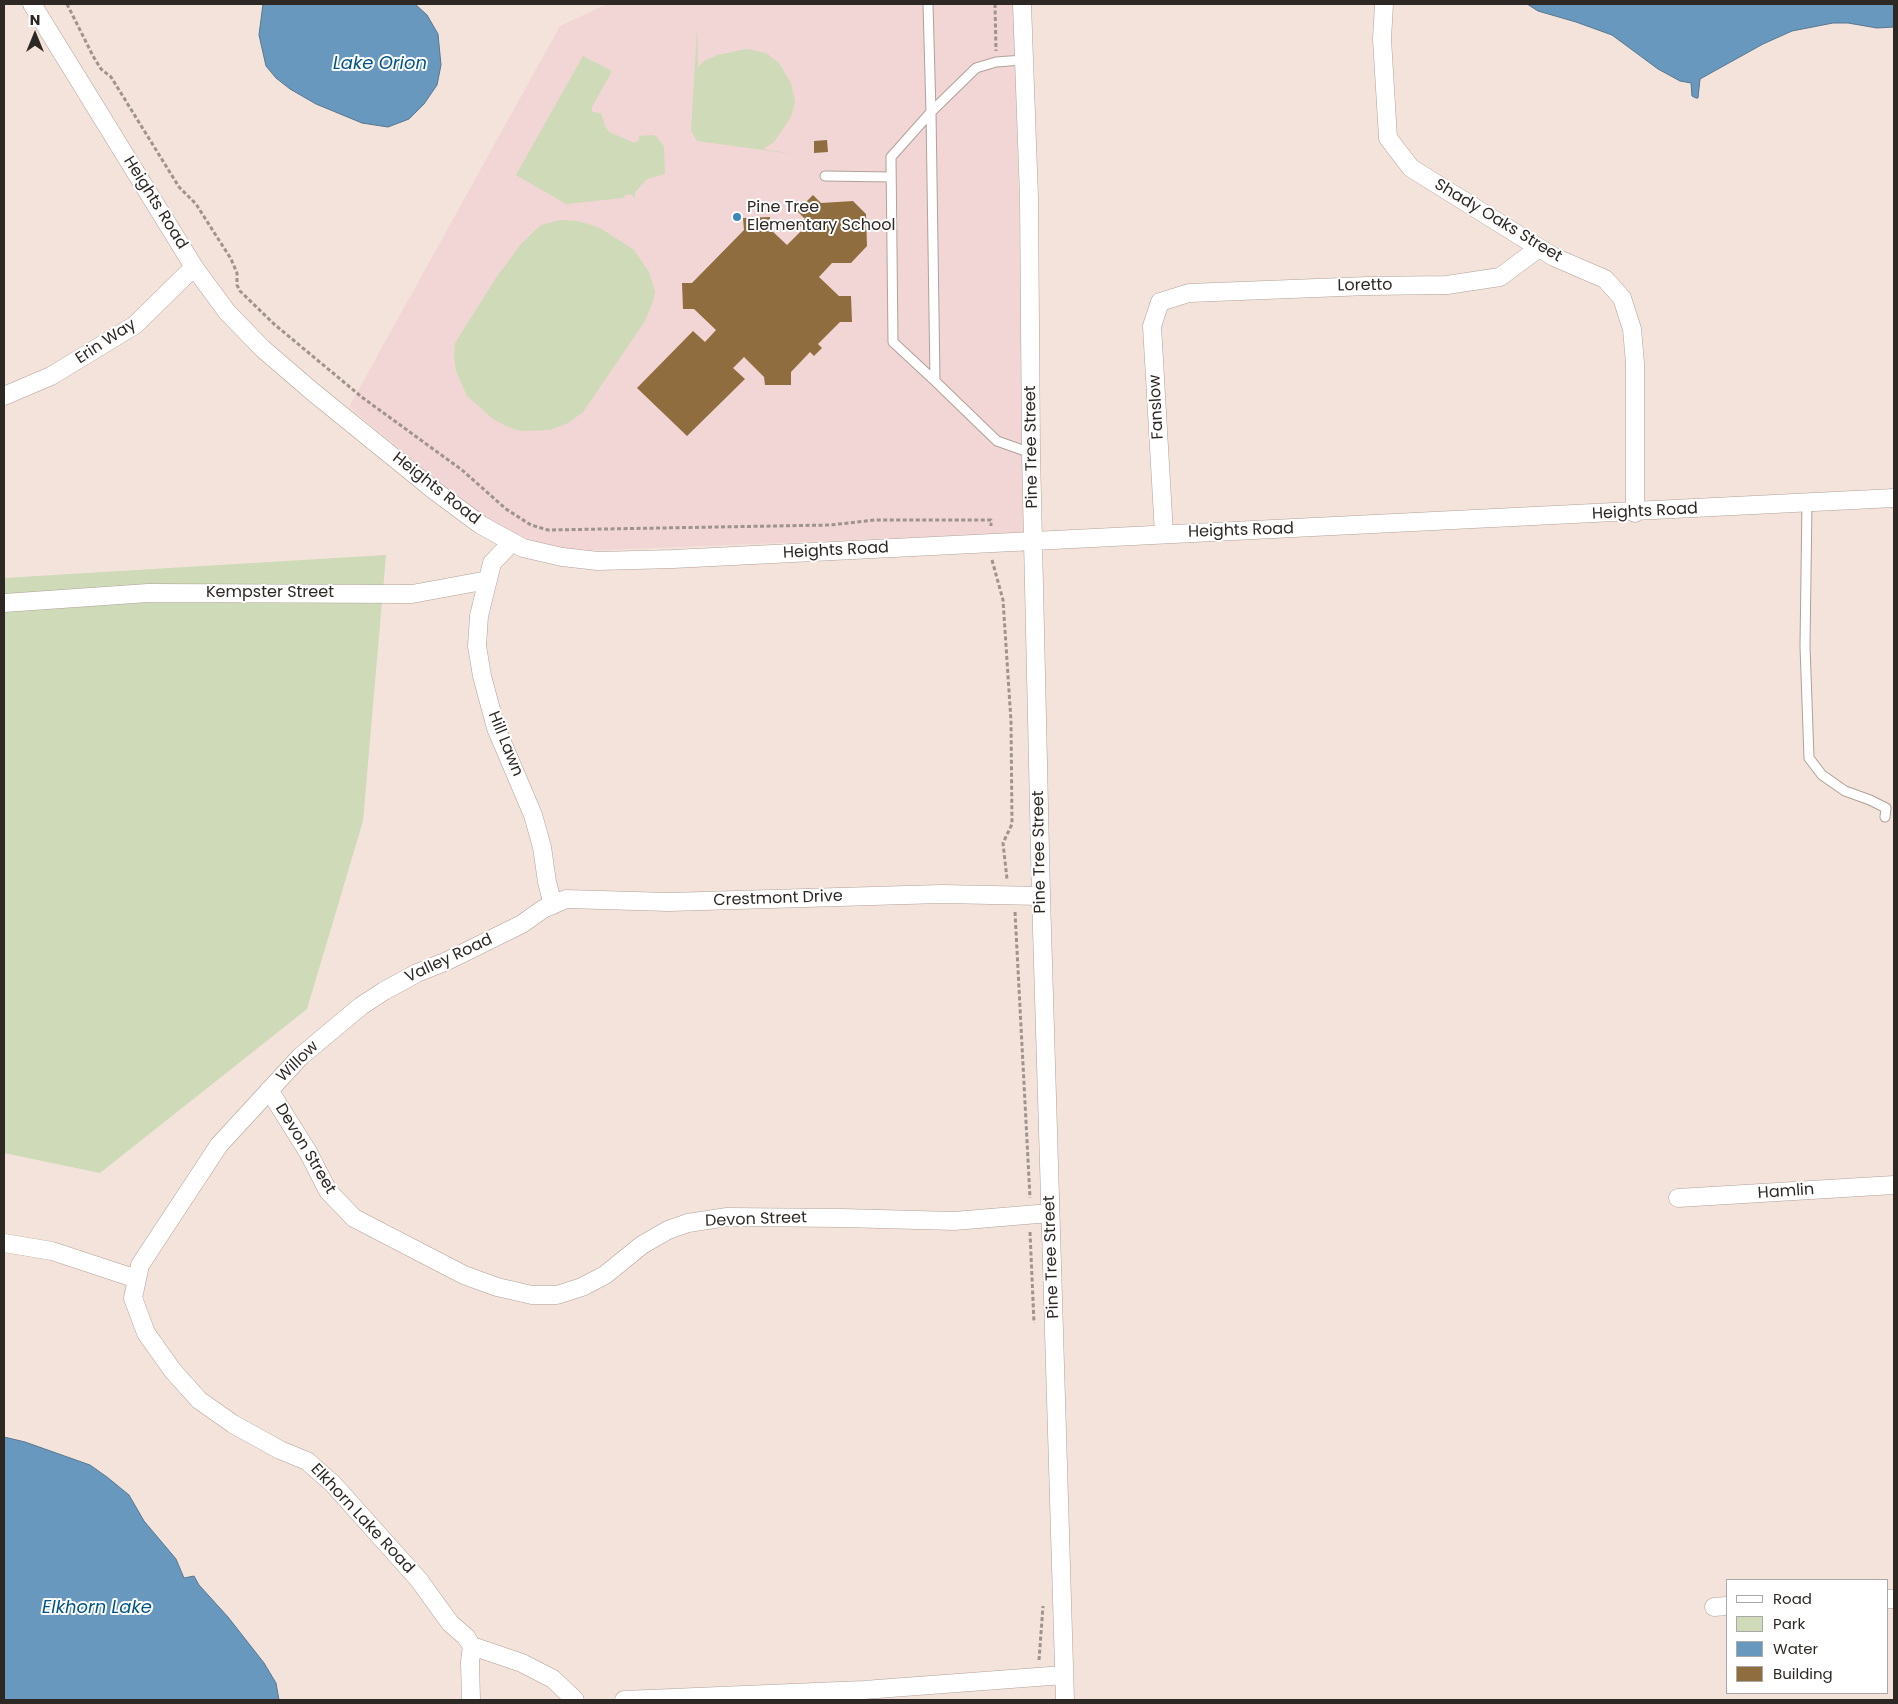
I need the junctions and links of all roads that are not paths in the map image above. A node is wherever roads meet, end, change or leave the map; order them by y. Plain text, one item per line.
1 (32, 4) edge
2 (928, 4) edge
3 (1022, 4) edge
4 (1384, 4) edge
5 (1023, 60) junction
6 (931, 112) junction
7 (825, 176) dead end
8 (891, 177) junction
9 (1539, 248) junction
10 (194, 267) junction
11 (1180, 296) joint
12 (936, 380) junction
13 (4, 396) edge
14 (1031, 453) junction
15 (1894, 498) edge
16 (1807, 503) junction
17 (1635, 512) junction
18 (1164, 534) junction
19 (512, 542) junction
20 (1033, 542) junction
21 (488, 580) junction
22 (4, 603) edge
23 (1885, 817) dead end
24 (1041, 896) junction
25 (552, 905) junction
26 (522, 924) joint
27 (377, 995) joint
28 (269, 1090) junction
29 (208, 1161) joint
30 (1894, 1185) edge
31 (1678, 1198) dead end
32 (1050, 1213) junction
33 (4, 1243) edge
34 (137, 1279) junction
35 (472, 1646) junction
36 (1064, 1676) junction
37 (766, 1697) edge
38 (471, 1700) edge
39 (575, 1700) edge
40 (624, 1700) edge
41 (1065, 1700) edge

1 - 10 street, Heights Road
2 - 6 lane
3 - 5 street, Pine Tree Street
4 - 9 street, Shady Oaks Street
5 - 6 lane
5 - 14 street, Pine Tree Street
6 - 8 lane
6 - 12 lane
7 - 8 lane
8 - 12 lane
9 - 11 street, Loretto
9 - 17 street, Shady Oaks Street
10 - 13 street, Erin Way
10 - 19 street, Heights Road
11 - 18 street, Fanslow
12 - 14 lane
14 - 20 street, Pine Tree Street
15 - 16 street, Heights Road
16 - 17 street, Heights Road
16 - 23 lane
17 - 18 street, Heights Road
18 - 20 street, Heights Road
19 - 20 street, Heights Road
19 - 21 street
20 - 24 street, Pine Tree Street
21 - 22 street, Kempster Street
21 - 25 street, Hill Lawn
24 - 25 street, Crestmont Drive
24 - 32 street, Pine Tree Street
25 - 26 street, Crestmont Drive
26 - 27 street, Valley Road
27 - 28 street, Willow
28 - 29 street, Willow
28 - 32 street, Devon Street
29 - 34 street, Elkhorn Lake Road
30 - 31 street, Hamlin
32 - 36 street, Pine Tree Street
33 - 34 street
34 - 35 street, Elkhorn Lake Road
35 - 38 street
35 - 39 street, Elkhorn Lake Road
36 - 37 street
36 - 41 street, Pine Tree Street
37 - 40 street

